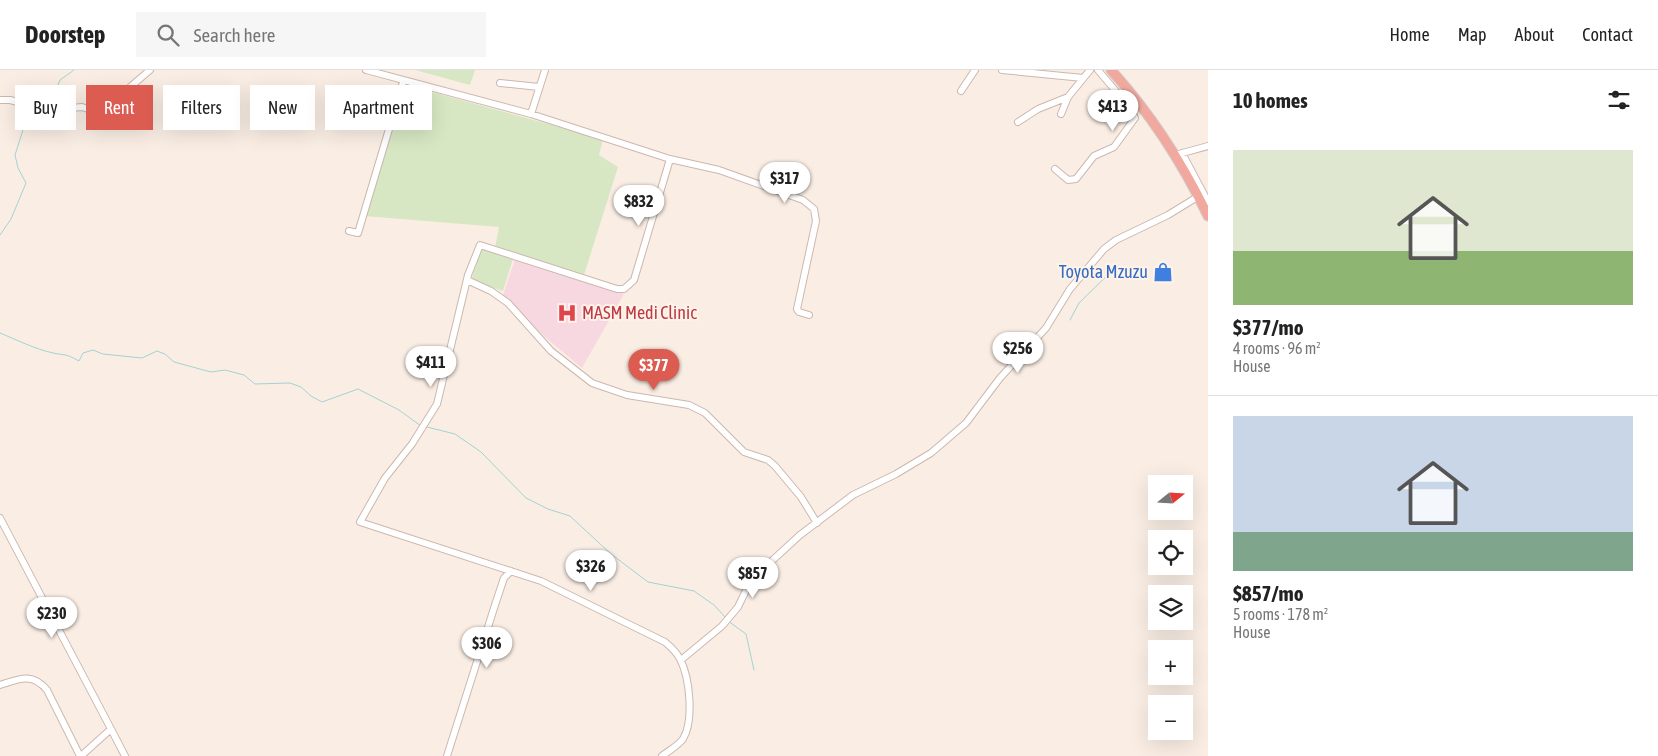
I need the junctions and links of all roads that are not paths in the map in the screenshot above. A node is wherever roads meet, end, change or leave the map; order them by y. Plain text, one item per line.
1 (150, 70) edge
2 (366, 70) edge
3 (545, 70) edge
4 (975, 70) edge
5 (1002, 70) edge
6 (1090, 70) edge
7 (1098, 70) edge
8 (1111, 70) edge
9 (1083, 78) junction
10 (403, 82) junction
11 (500, 83) dead end
12 (539, 87) junction
13 (961, 91) dead end
14 (1068, 97) junction
15 (0, 100) edge
16 (531, 114) junction
17 (1061, 114) dead end
18 (1018, 122) dead end
19 (1208, 146) edge
20 (1179, 154) junction
21 (670, 159) junction
22 (1055, 170) dead end
23 (1199, 196) junction
24 (1208, 202) edge
25 (1208, 216) edge
26 (349, 231) dead end
27 (467, 280) junction
28 (808, 314) dead end
29 (0, 518) edge
30 (817, 523) junction
31 (511, 571) junction
32 (681, 660) junction
33 (0, 685) edge
34 (111, 729) junction
35 (80, 756) edge
36 (125, 756) edge
37 (447, 756) edge
38 (662, 756) edge

1 - 15 street
2 - 10 street
3 - 12 street
4 - 13 street
5 - 9 street
6 - 9 street
7 - 22 street
8 - 20 highway
9 - 14 street
10 - 16 street
10 - 26 street
11 - 12 street
12 - 16 street
14 - 17 street
14 - 18 street
16 - 21 street
19 - 20 street
20 - 23 highway
20 - 24 street
21 - 27 street
21 - 28 street
23 - 25 highway
23 - 30 street
27 - 30 street
27 - 31 street
29 - 34 street
30 - 32 street
31 - 32 street
31 - 37 street
32 - 38 street
33 - 35 street
34 - 35 street
34 - 36 street

